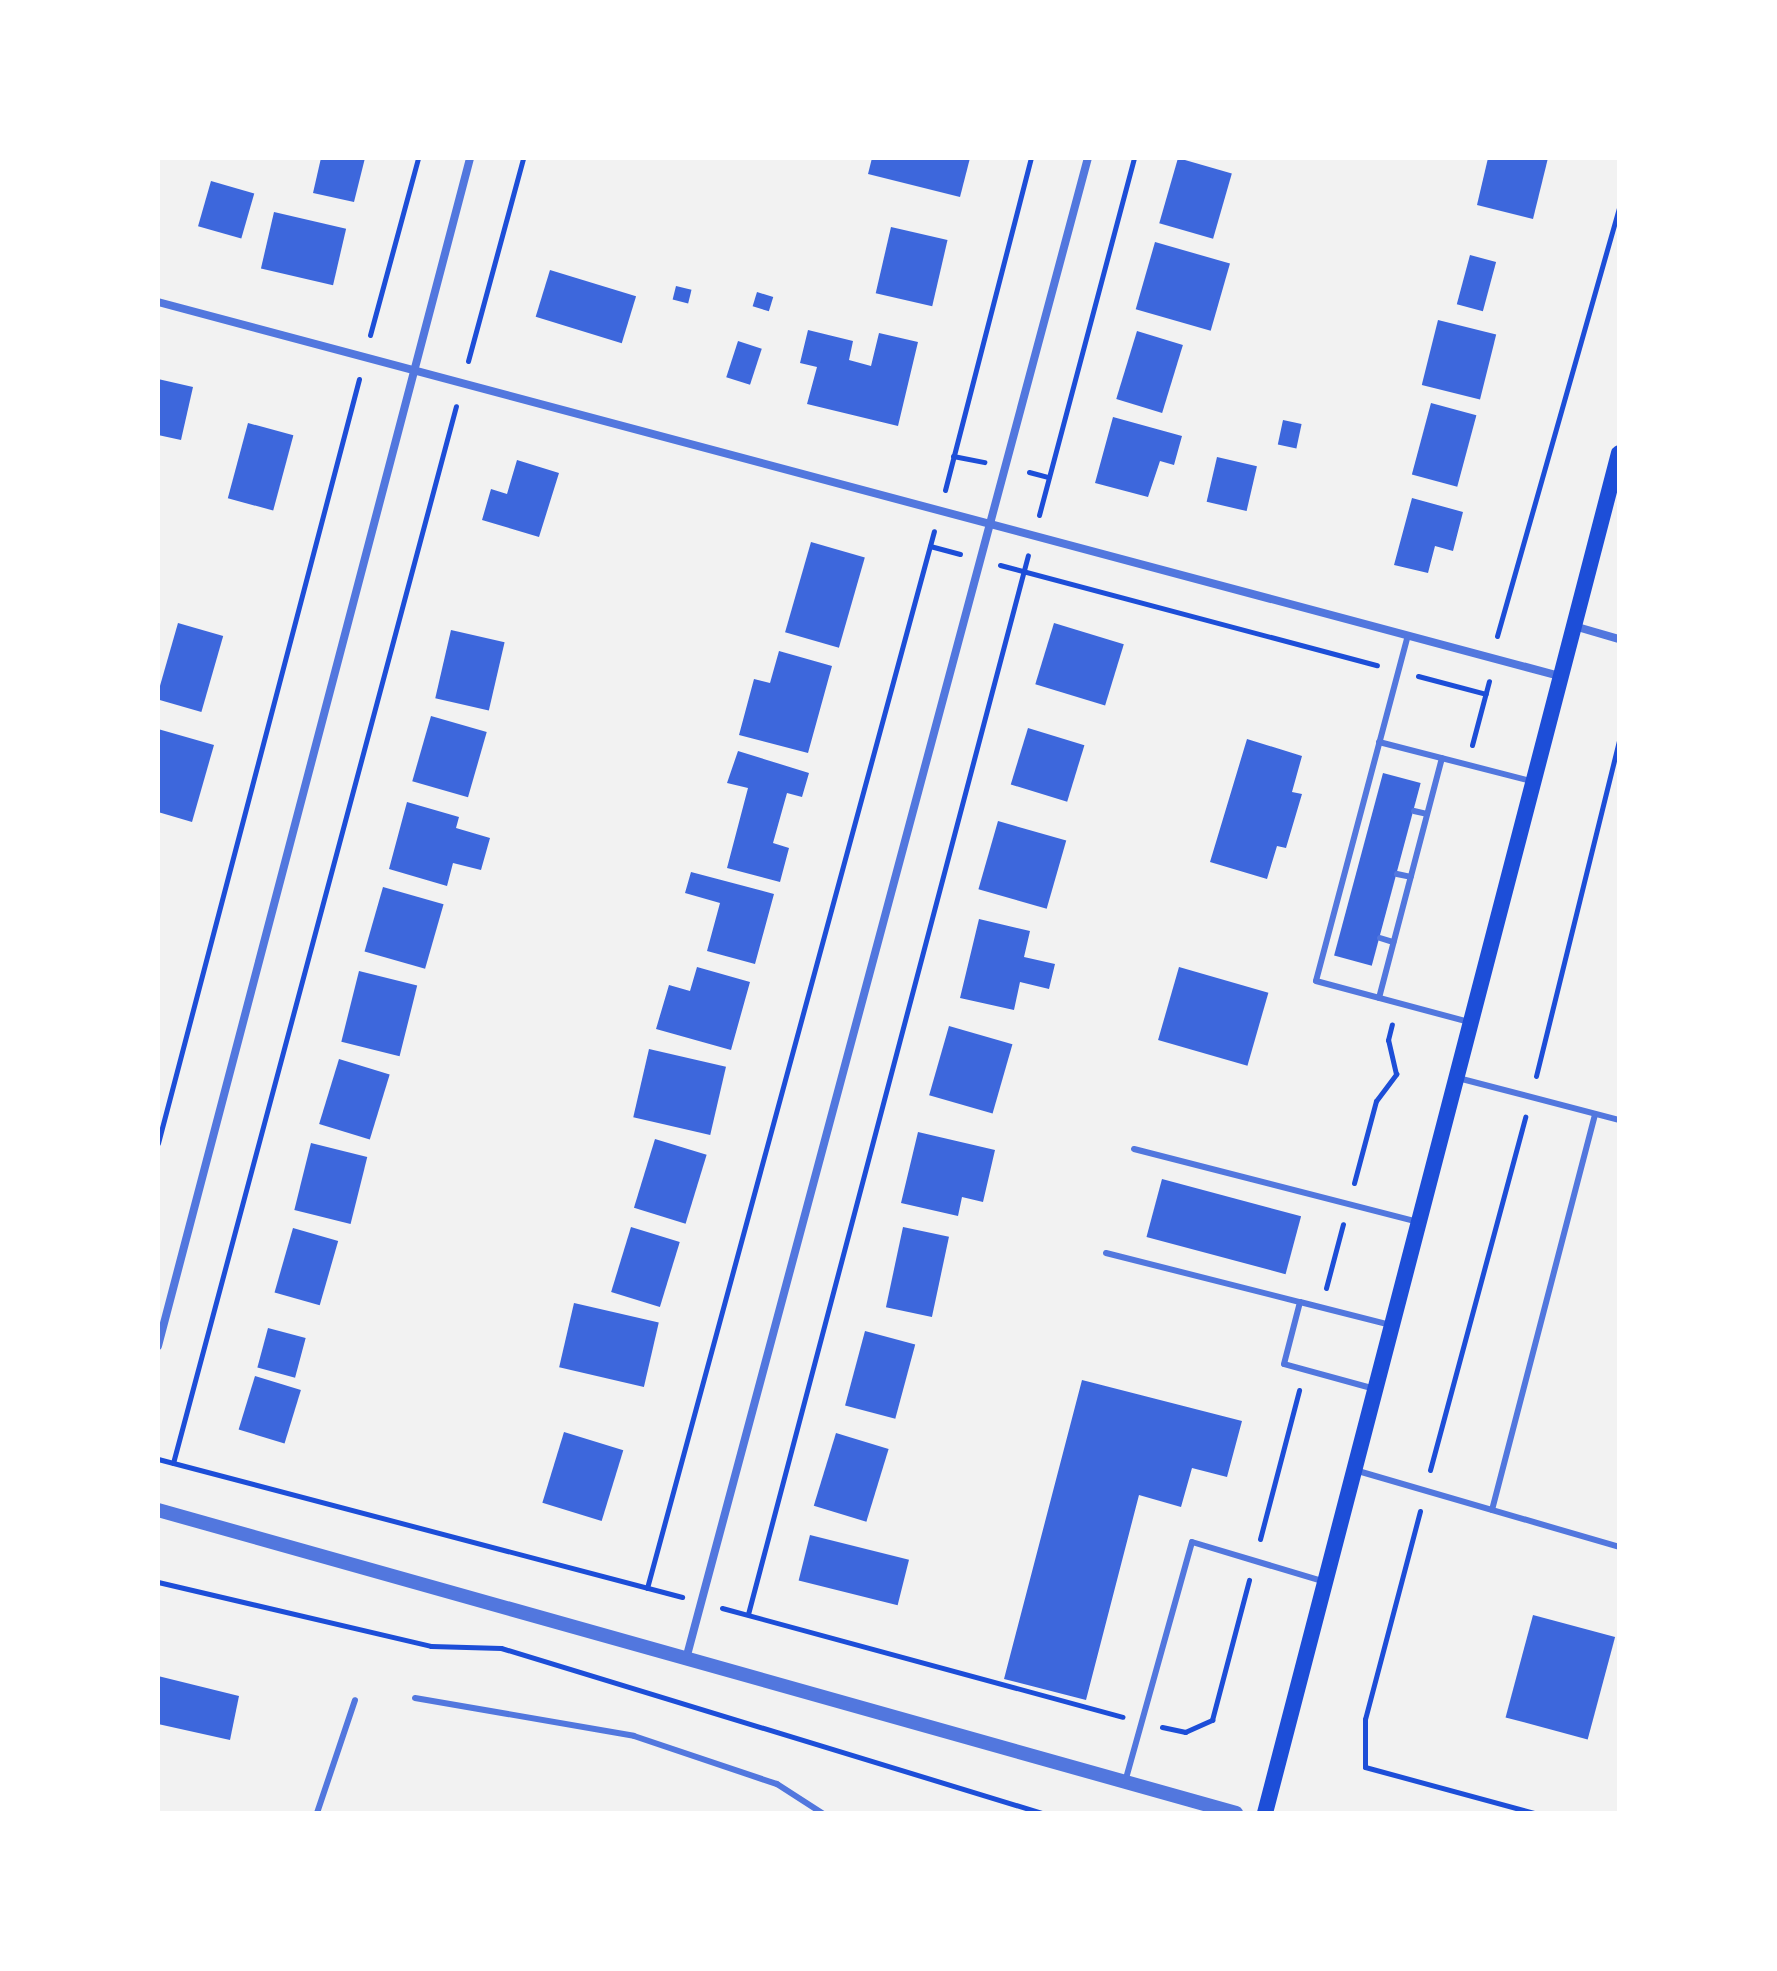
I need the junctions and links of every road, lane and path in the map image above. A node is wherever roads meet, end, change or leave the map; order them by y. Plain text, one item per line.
1 (418, 158) edge
2 (470, 158) edge
3 (523, 158) edge
4 (1031, 158) edge
5 (1088, 158) edge
6 (1134, 158) edge
7 (158, 302) edge
8 (365, 356) junction
9 (414, 368) junction
10 (463, 381) junction
11 (1619, 453) edge
12 (940, 508) junction
13 (989, 521) junction
14 (1034, 533) junction
15 (930, 546) junction
16 (979, 559) junction
17 (1024, 571) junction
18 (1574, 626) junction
19 (1408, 635) junction
20 (1619, 639) edge
21 (1398, 671) junction
22 (1560, 676) junction
23 (1486, 694) dead end
24 (1619, 741) edge
25 (1379, 742) junction
26 (1442, 758) junction
27 (1534, 782) junction
28 (1365, 798) junction
29 (1375, 801) dead end
30 (1414, 811) dead end
31 (1427, 814) junction
32 (1348, 860) junction
33 (1359, 864) dead end
34 (1397, 874) dead end
35 (1411, 877) junction
36 (1331, 925) junction
37 (1341, 928) dead end
38 (1380, 938) dead end
39 (1393, 942) junction
40 (1379, 998) junction
41 (1472, 1023) junction
42 (1458, 1078) junction
43 (1530, 1097) junction
44 (1595, 1114) junction
45 (1619, 1120) edge
46 (158, 1143) edge
47 (1134, 1149) dead end
48 (1421, 1223) junction
49 (1106, 1253) dead end
50 (1300, 1302) junction
51 (1395, 1326) junction
52 (158, 1346) edge
53 (1379, 1390) junction
54 (173, 1463) dead end
55 (1358, 1471) junction
56 (1425, 1490) junction
57 (158, 1510) edge
58 (1492, 1510) junction
59 (1619, 1547) edge
60 (158, 1582) edge
61 (1329, 1583) junction
62 (647, 1588) dead end
63 (748, 1614) dead end
64 (686, 1659) junction
65 (415, 1698) dead end
66 (355, 1700) dead end
67 (1125, 1782) junction
68 (317, 1813) edge
69 (822, 1813) edge
70 (1042, 1813) edge
71 (1236, 1813) edge
72 (1265, 1813) edge
73 (1534, 1813) edge

1 - 8 path
2 - 9 street
3 - 10 path
4 - 12 path
5 - 13 street
6 - 14 path
7 - 8 street
8 - 9 street
8 - 46 path
9 - 10 street
9 - 52 street
10 - 12 street
10 - 54 path
11 - 18 main road
12 - 13 street
12 - 15 path
13 - 14 street
13 - 16 street
14 - 17 path
14 - 19 street
15 - 16 path
15 - 62 path
16 - 17 path
16 - 64 street
17 - 21 path
17 - 63 path
18 - 20 street
18 - 22 main road
19 - 21 lane
19 - 22 street
21 - 23 path
21 - 25 lane
22 - 27 main road
24 - 43 path
25 - 26 lane
25 - 28 lane
26 - 27 lane
26 - 31 lane
27 - 41 main road
28 - 29 lane
28 - 32 lane
30 - 31 lane
31 - 35 lane
32 - 33 lane
32 - 36 lane
34 - 35 lane
35 - 39 lane
36 - 37 lane
36 - 40 lane
38 - 39 lane
39 - 40 lane
40 - 41 lane
41 - 42 main road
42 - 43 lane
42 - 48 main road
43 - 44 lane
43 - 56 path
44 - 45 lane
44 - 58 lane
47 - 48 lane
48 - 51 main road
49 - 50 lane
50 - 51 lane
50 - 53 lane
51 - 53 main road
53 - 55 main road
55 - 56 lane
55 - 61 main road
56 - 58 lane
56 - 73 path
57 - 64 street
58 - 59 lane
60 - 70 path
61 - 67 lane
61 - 72 main road
64 - 67 street
65 - 69 lane
66 - 68 lane
67 - 71 street

